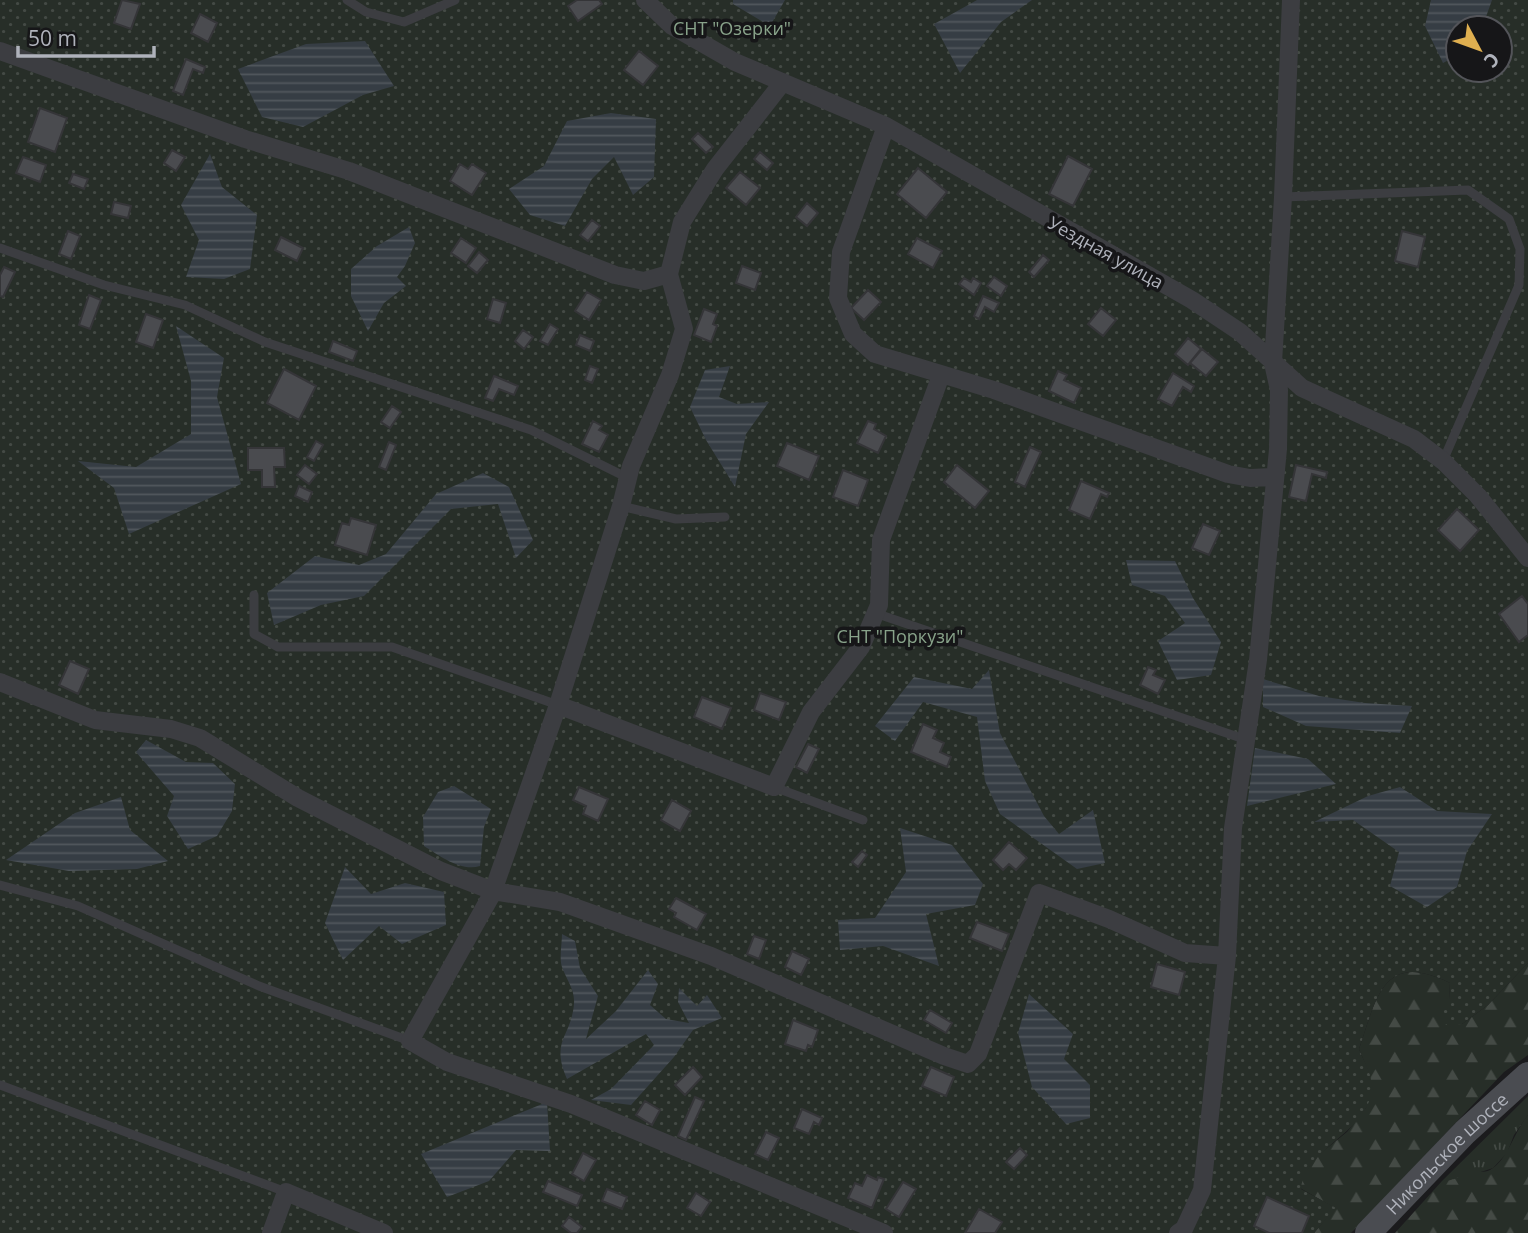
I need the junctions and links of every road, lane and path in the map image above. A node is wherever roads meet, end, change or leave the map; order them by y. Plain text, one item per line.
1 (347, 0) edge
2 (455, 0) edge
3 (645, 0) edge
4 (1291, 0) edge
5 (0, 51) edge
6 (783, 82) junction
7 (886, 127) junction
8 (1283, 197) junction
9 (0, 248) edge
10 (669, 274) junction
11 (1273, 363) junction
12 (941, 375) junction
13 (1443, 461) junction
14 (1274, 477) junction
15 (628, 478) junction
16 (621, 506) junction
17 (725, 517) dead end
18 (1521, 541) edge
19 (1528, 558) edge
20 (254, 595) dead end
21 (875, 614) junction
22 (0, 682) edge
23 (558, 705) junction
24 (1244, 739) junction
25 (774, 788) junction
26 (863, 820) dead end
27 (0, 885) edge
28 (493, 891) junction
29 (1227, 956) junction
30 (410, 1041) junction
31 (1528, 1075) edge
32 (0, 1085) edge
33 (286, 1192) junction
34 (271, 1233) edge
35 (384, 1233) edge
36 (884, 1233) edge
37 (1178, 1233) edge
38 (1368, 1233) edge

1 - 2 lane
3 - 6 street, Уездная улица
4 - 8 street
5 - 10 street
6 - 7 street, Уездная улица
6 - 10 street
7 - 11 street, Уездная улица
7 - 12 street
8 - 11 street
8 - 13 lane
9 - 15 lane
10 - 15 street
11 - 13 street, Уездная улица
11 - 14 street
12 - 14 street
12 - 21 street
13 - 18 street, Уездная улица
14 - 24 street
15 - 16 street
16 - 17 lane
16 - 23 street
18 - 19 street, Уездная улица
20 - 23 lane
21 - 24 lane
21 - 25 street
22 - 28 street
23 - 25 street
23 - 28 street
24 - 29 street
25 - 26 lane
27 - 30 lane
28 - 29 street
28 - 30 street
29 - 37 street
30 - 36 street
31 - 38 main road, Никольское шоссе
32 - 33 lane
33 - 34 street
33 - 35 street

